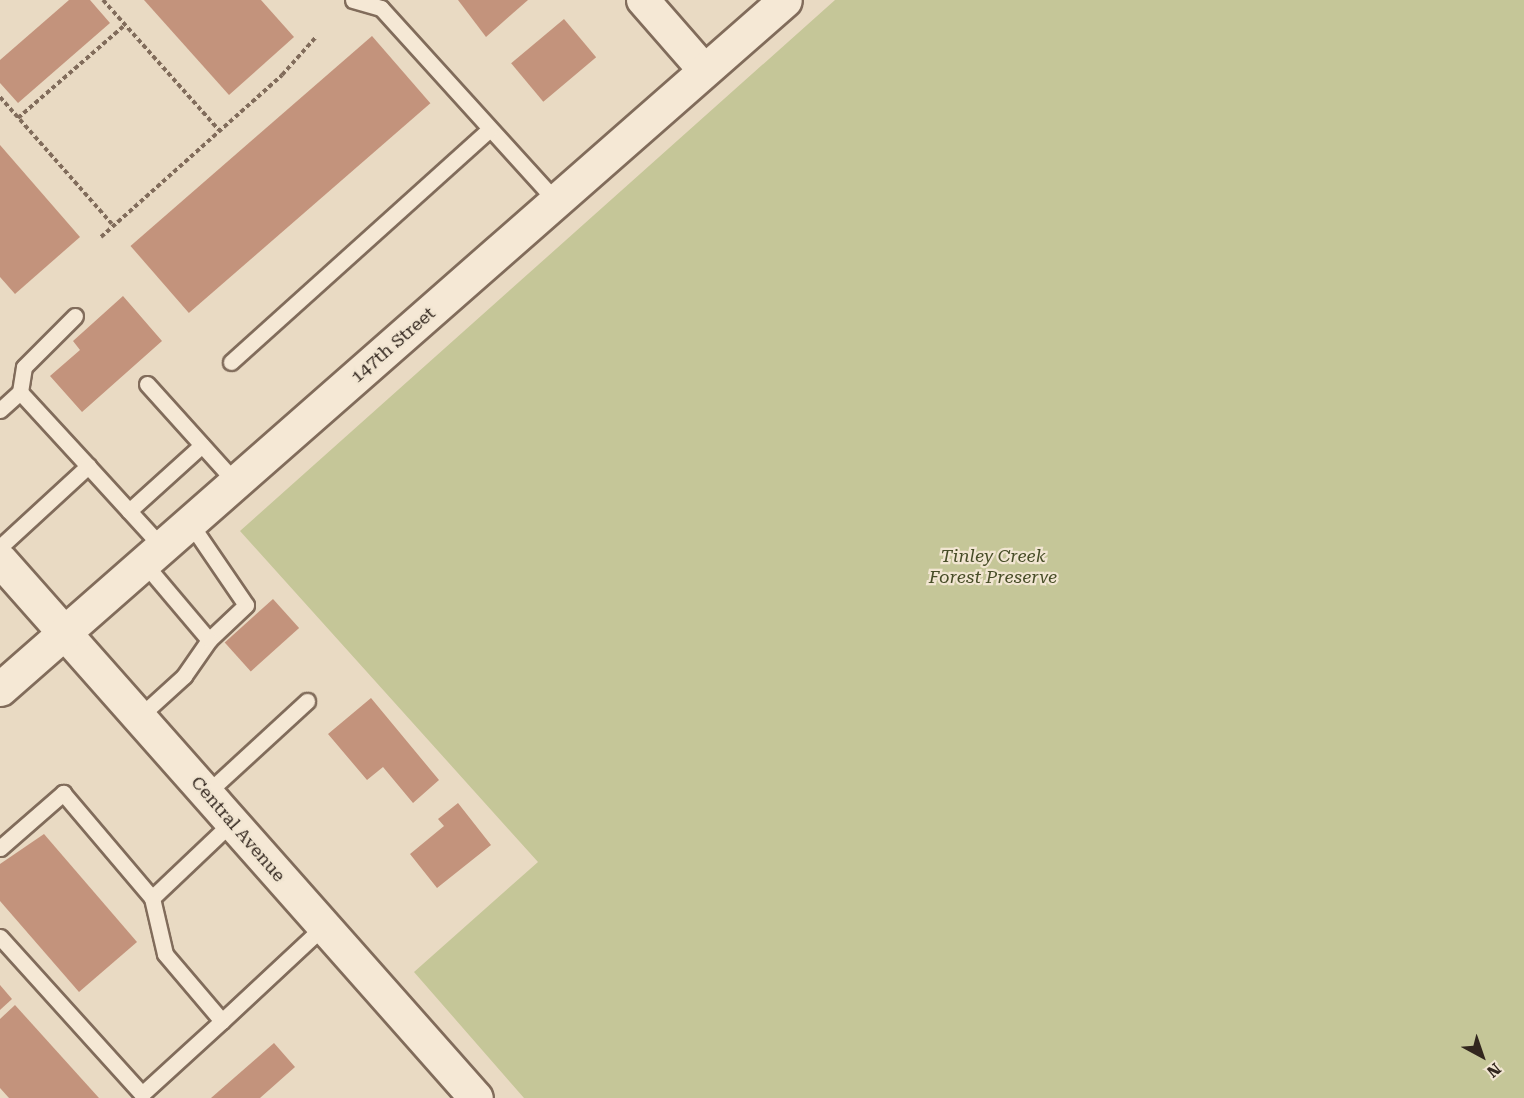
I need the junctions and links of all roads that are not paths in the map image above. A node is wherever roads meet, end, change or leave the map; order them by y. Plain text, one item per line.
1 (353, 0) edge
2 (643, 0) edge
3 (785, 0) edge
4 (705, 71) junction
5 (490, 129) junction
6 (556, 201) junction
7 (75, 316) dead end
8 (231, 362) dead end
9 (147, 384) dead end
10 (20, 392) junction
11 (0, 410) edge
12 (202, 445) junction
13 (88, 466) junction
14 (236, 483) junction
15 (129, 511) junction
16 (189, 523) junction
17 (0, 547) edge
18 (153, 555) junction
19 (0, 560) edge
20 (64, 633) junction
21 (209, 640) junction
22 (0, 689) edge
23 (307, 701) dead end
24 (139, 717) junction
25 (207, 793) junction
26 (232, 822) junction
27 (0, 848) edge
28 (152, 898) junction
29 (324, 926) junction
30 (0, 937) edge
31 (222, 1021) junction
32 (476, 1098) edge

1 - 5 lane
2 - 4 street
3 - 4 main road, 147th Street
4 - 6 main road, 147th Street
5 - 6 lane
5 - 8 lane
6 - 14 main road, 147th Street
7 - 10 lane
9 - 12 lane
10 - 11 lane
10 - 13 lane
12 - 14 lane
12 - 15 lane
13 - 15 lane
13 - 17 lane
14 - 16 main road, 147th Street
15 - 18 lane
16 - 18 main road, 147th Street
16 - 21 lane
18 - 20 main road, 147th Street
18 - 21 lane
19 - 20 main road, Central Avenue
20 - 22 main road, 147th Street
20 - 24 main road, Central Avenue
21 - 24 lane
23 - 25 lane
24 - 25 main road, Central Avenue
25 - 26 main road, Central Avenue
26 - 28 lane
26 - 29 main road, Central Avenue
27 - 28 lane
28 - 31 lane
29 - 31 lane
29 - 32 main road, Central Avenue
30 - 31 lane

